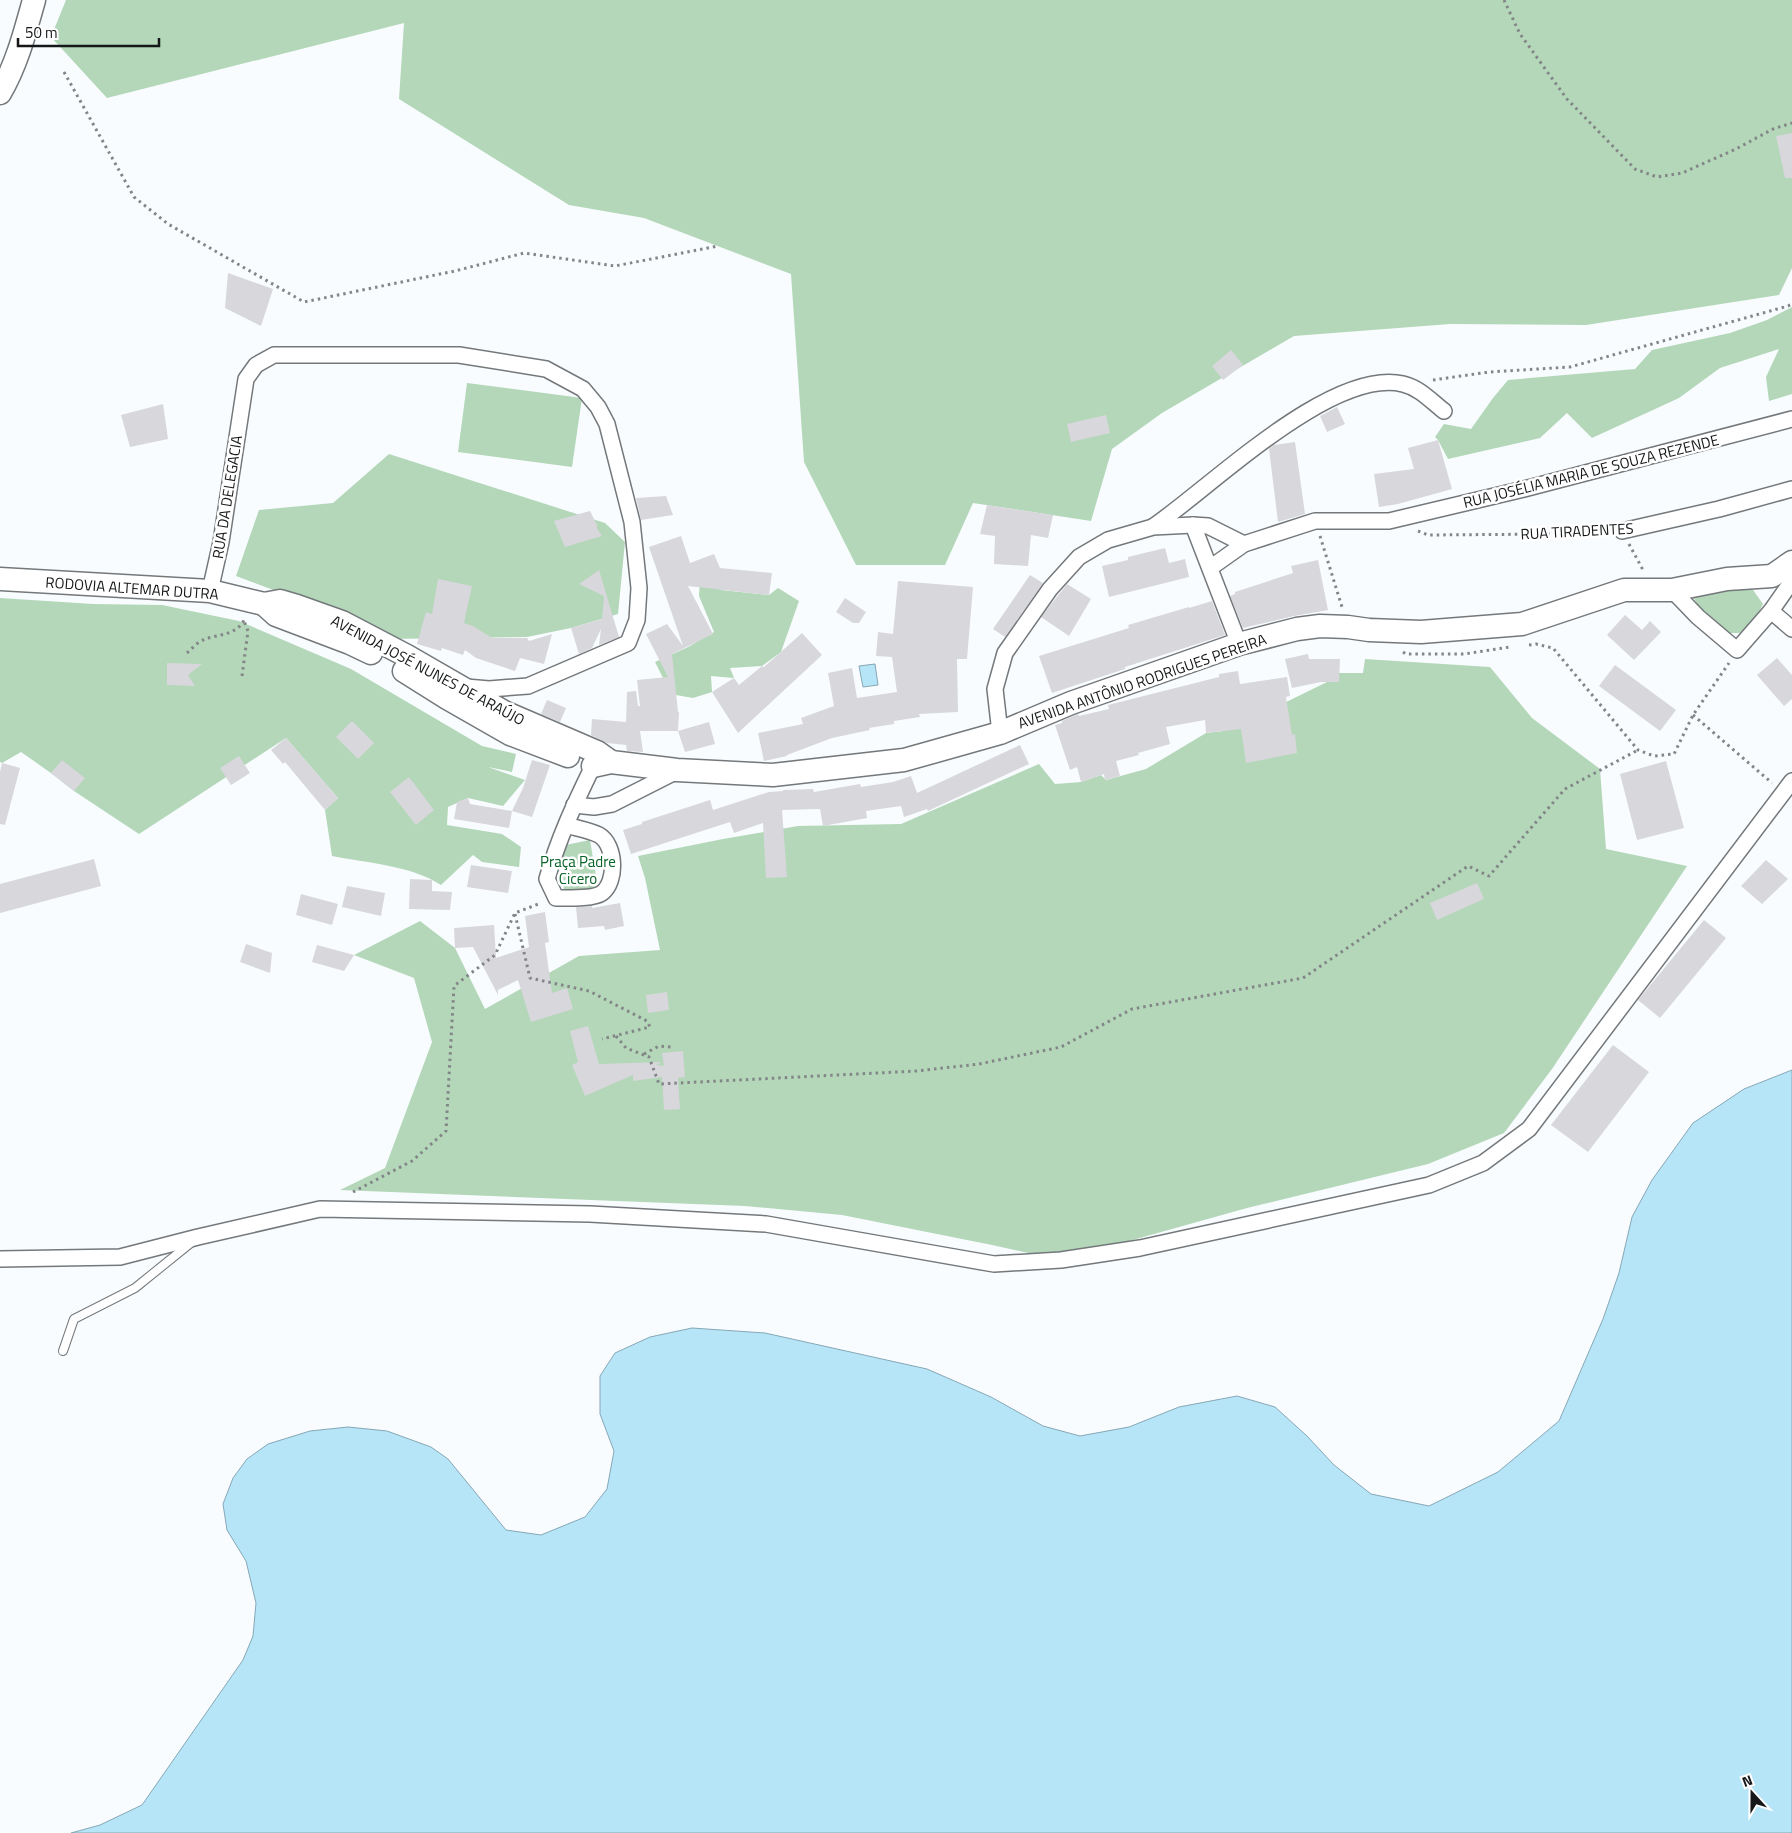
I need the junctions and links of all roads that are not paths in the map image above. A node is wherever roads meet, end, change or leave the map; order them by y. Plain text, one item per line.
1 (34, 0) edge
2 (0, 93) edge
3 (1444, 411) dead end
4 (1792, 419) edge
5 (1792, 489) edge
6 (1193, 525) junction
7 (1153, 527) junction
8 (1622, 531) road end
9 (1244, 544) junction
10 (1792, 562) edge
11 (1210, 568) junction
12 (0, 579) edge
13 (1782, 579) edge
14 (210, 590) junction
15 (1672, 590) junction
16 (253, 608) junction
17 (1770, 611) junction
18 (1792, 629) edge
19 (1239, 644) junction
20 (460, 686) junction
21 (1000, 733) junction
22 (600, 760) junction
23 (677, 770) junction
24 (1788, 786) edge
25 (574, 805) junction
26 (566, 825) junction
27 (198, 1237) junction
28 (0, 1259) edge
29 (63, 1351) dead end

1 - 2 street
3 - 7 street
4 - 9 street, RUA JOSÉLIA MARIA DE SOUZA REZENDE
5 - 8 street, RUA TIRADENTES
6 - 7 street
6 - 9 street
6 - 11 street
7 - 21 street
9 - 11 street, RUA JOSÉLIA MARIA DE SOUZA REZENDE
10 - 13 street
11 - 19 street
12 - 14 street, RODOVIA ALTEMAR DUTRA
13 - 15 street, AVENIDA ANTÔNIO RODRIGUES PEREIRA
13 - 17 street
14 - 16 street, RODOVIA ALTEMAR DUTRA
14 - 20 street, RUA DA DELEGACIA
15 - 17 street
15 - 19 street, AVENIDA ANTÔNIO RODRIGUES PEREIRA
16 - 20 street, AVENIDA JOSÉ NUNES DE ARAÚJO
16 - 22 street, AVENIDA JOSÉ NUNES DE ARAÚJO
17 - 18 street
19 - 21 street, AVENIDA ANTÔNIO RODRIGUES PEREIRA
20 - 22 street, AVENIDA JOSÉ NUNES DE ARAÚJO
21 - 23 street, AVENIDA ANTÔNIO RODRIGUES PEREIRA
22 - 23 street, AVENIDA ANTÔNIO RODRIGUES PEREIRA
22 - 25 street
23 - 25 street
24 - 27 street
25 - 26 street
26 - 26 street
27 - 28 street
27 - 29 lane

